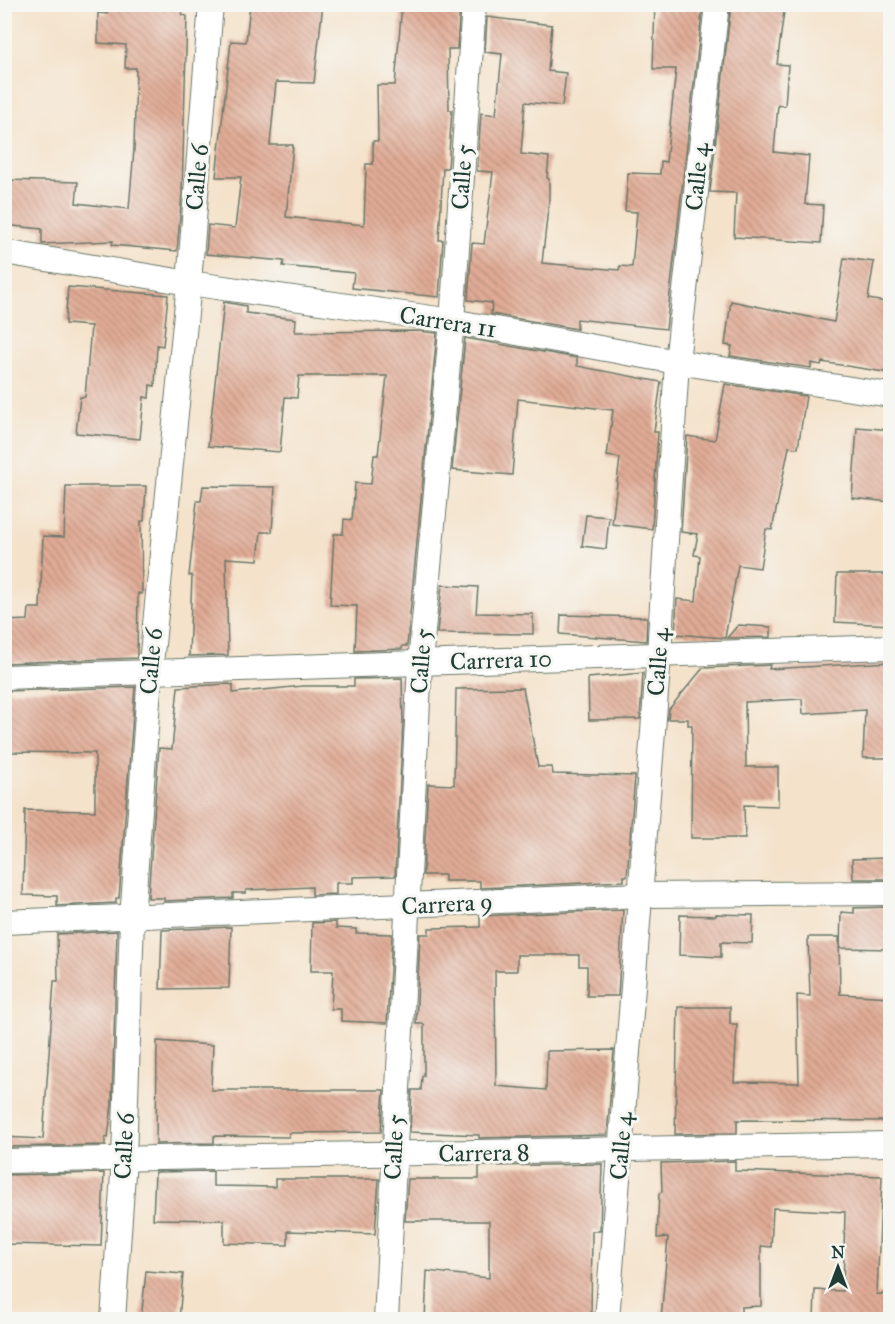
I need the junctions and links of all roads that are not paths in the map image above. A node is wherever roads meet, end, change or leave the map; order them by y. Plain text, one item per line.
1 (211, 4) edge
2 (474, 4) edge
3 (717, 4) edge
4 (4, 252) edge
5 (189, 283) junction
6 (452, 321) junction
7 (677, 362) junction
8 (891, 395) edge
9 (891, 647) edge
10 (659, 654) junction
11 (420, 663) junction
12 (150, 674) junction
13 (4, 677) edge
14 (891, 893) edge
15 (641, 895) junction
16 (406, 905) junction
17 (132, 919) junction
18 (4, 922) edge
19 (891, 1144) edge
20 (620, 1150) junction
21 (393, 1155) junction
22 (124, 1159) junction
23 (4, 1161) edge
24 (114, 1320) edge
25 (386, 1320) edge
26 (607, 1320) edge

1 - 5 street, Calle 6
2 - 6 street, Calle 5
3 - 7 street, Calle 4
4 - 5 street, Carrera 11
5 - 6 street, Carrera 11
5 - 12 street, Calle 6
6 - 7 street, Carrera 11
6 - 11 street, Calle 5
7 - 8 street, Carrera 11
7 - 10 street, Calle 4
9 - 10 street, Carrera 10
10 - 11 street, Carrera 10
10 - 15 street, Calle 4
11 - 12 street, Carrera 10
11 - 16 street, Calle 5
12 - 13 street, Carrera 10
12 - 17 street, Calle 6
14 - 15 street, Carrera 9
15 - 16 street, Carrera 9
15 - 20 street, Calle 4
16 - 17 street, Carrera 9
16 - 21 street, Calle 5
17 - 18 street, Carrera 9
17 - 22 street, Calle 6
19 - 20 street, Carrera 8
20 - 21 street, Carrera 8
20 - 26 street, Calle 4
21 - 22 street, Carrera 8
21 - 25 street, Calle 5
22 - 23 street, Carrera 8
22 - 24 street, Calle 6

